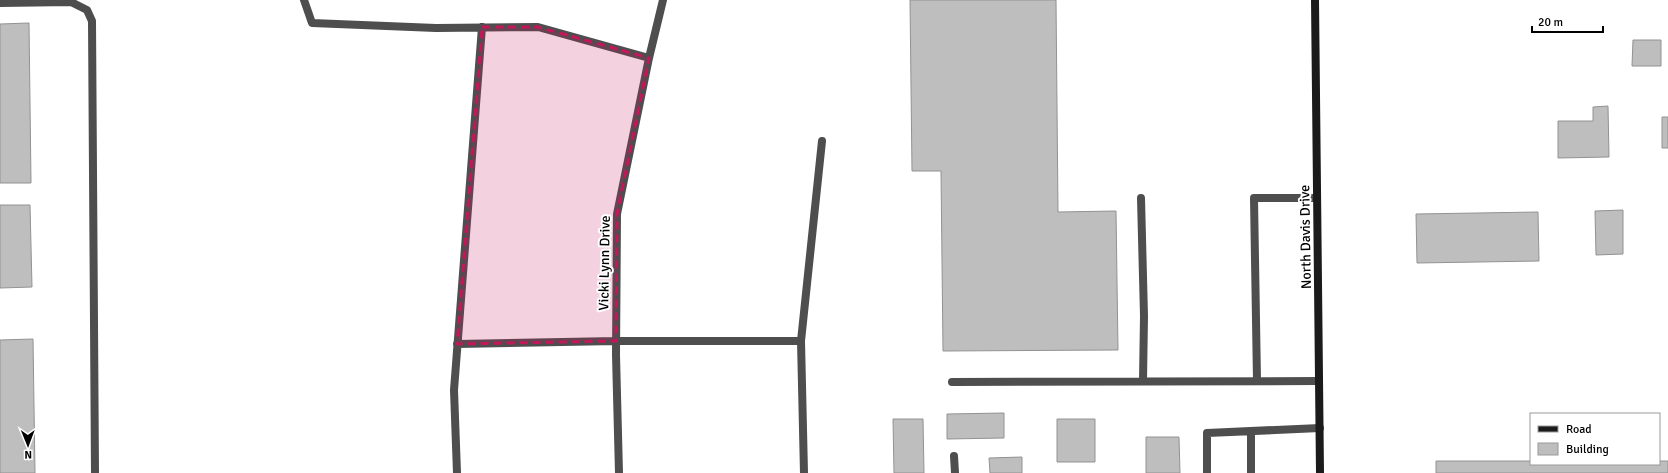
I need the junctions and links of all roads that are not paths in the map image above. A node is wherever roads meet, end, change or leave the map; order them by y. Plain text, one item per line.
1 (304, 0) edge
2 (663, 0) edge
3 (1315, 0) edge
4 (0, 3) edge
5 (482, 27) junction
6 (649, 58) junction
7 (822, 141) dead end
8 (1141, 198) dead end
9 (1317, 198) junction
10 (801, 341) junction
11 (616, 342) junction
12 (457, 344) junction
13 (1143, 381) junction
14 (1257, 381) junction
15 (1319, 381) junction
16 (952, 382) dead end
17 (1320, 428) junction
18 (1251, 431) junction
19 (954, 456) dead end
20 (95, 473) edge
21 (457, 473) edge
22 (619, 473) edge
23 (804, 473) edge
24 (955, 473) edge
25 (1207, 473) edge
26 (1251, 473) edge
27 (1320, 473) edge

1 - 5 street
2 - 6 street, Vicki Lynn Drive
3 - 9 main road, North Davis Drive
4 - 20 street
5 - 6 street
5 - 12 street
6 - 11 street, Vicki Lynn Drive
7 - 10 street
8 - 13 street
9 - 14 street
9 - 15 main road, North Davis Drive
10 - 11 street
10 - 23 street
11 - 12 street
11 - 22 street, Vicki Lynn Drive
12 - 21 street
13 - 14 street
13 - 16 street
14 - 15 street
15 - 17 main road, North Davis Drive
17 - 18 street
17 - 27 main road, North Davis Drive
18 - 25 street
18 - 26 street
19 - 24 street

